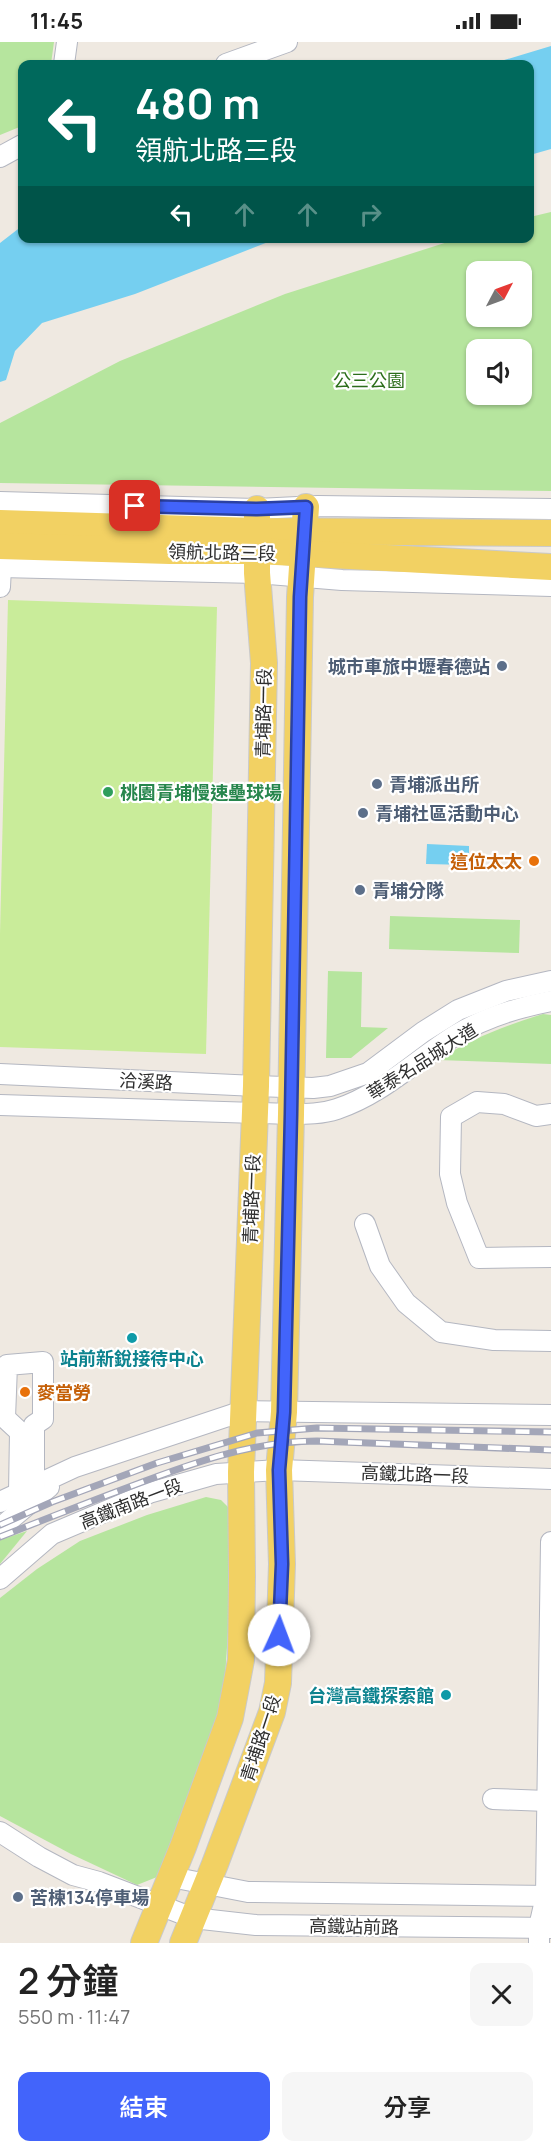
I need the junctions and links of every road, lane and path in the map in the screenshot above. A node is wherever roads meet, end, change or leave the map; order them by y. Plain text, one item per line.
1 (67, 42) edge
2 (287, 42) edge
3 (65, 60) edge
4 (237, 60) edge
5 (18, 147) edge
6 (0, 157) edge
7 (0, 502) edge
8 (551, 508) edge
9 (0, 523) edge
10 (551, 533) edge
11 (257, 541) junction
12 (304, 542) junction
13 (0, 560) edge
14 (551, 567) edge
15 (551, 586) edge
16 (0, 587) edge
17 (551, 981) edge
18 (551, 1001) edge
19 (0, 1074) edge
20 (256, 1086) junction
21 (292, 1087) junction
22 (0, 1105) edge
23 (255, 1112) junction
24 (291, 1114) junction
25 (551, 1114) edge
26 (551, 1123) edge
27 (365, 1224) dead end
28 (551, 1248) edge
29 (551, 1257) edge
30 (551, 1341) edge
31 (243, 1411) junction
32 (284, 1412) junction
33 (551, 1415) edge
34 (75, 1467) junction
35 (279, 1470) junction
36 (241, 1472) junction
37 (551, 1479) edge
38 (26, 1490) junction
39 (0, 1502) edge
40 (0, 1528) edge
41 (551, 1542) edge
42 (551, 1551) edge
43 (0, 1579) edge
44 (493, 1799) dead end
45 (547, 1801) junction
46 (0, 1832) edge
47 (171, 1877) junction
48 (207, 1884) junction
49 (549, 1900) edge
50 (159, 1906) junction
51 (193, 1918) junction
52 (543, 1933) edge
53 (144, 1943) edge
54 (183, 1943) edge

1 - 3 street
2 - 4 street
5 - 6 street
7 - 11 street, 領航北路三段
8 - 12 street, 領航北路三段
9 - 11 main road, 領航北路三段
10 - 12 main road, 領航北路三段
11 - 12 main road, 領航北路三段
11 - 12 street, 領航北路三段
11 - 13 main road, 領航北路三段
11 - 20 main road, 青埔路一段
12 - 14 main road, 領航北路三段
12 - 15 street, 領航北路三段
12 - 21 main road, 青埔路一段
13 - 16 street
17 - 21 street, 華泰名品城大道
18 - 24 street, 華泰名品城大道
19 - 20 street, 洽溪路
20 - 21 street, 洽溪路
20 - 23 main road, 青埔路一段
21 - 24 main road, 青埔路一段
22 - 23 street, 洽溪路
23 - 24 street, 洽溪路
23 - 31 main road, 青埔路一段
24 - 32 main road, 青埔路一段
25 - 29 street
26 - 28 street
27 - 30 street
31 - 32 street
31 - 34 street
31 - 36 main road, 青埔路一段
32 - 33 street
32 - 35 main road, 青埔路一段
34 - 38 street
34 - 40 street
35 - 36 street, 高鐵南路一段
35 - 37 street, 高鐵北路一段
35 - 48 main road, 青埔路一段
36 - 43 street, 高鐵南路一段
36 - 47 main road, 青埔路一段
38 - 38 street
38 - 39 street
41 - 42 street
42 - 45 street
44 - 45 street
45 - 49 street
46 - 50 street
47 - 48 street
47 - 50 main road, 青埔路一段
48 - 49 street, 高鐵站前路
48 - 51 main road, 青埔路一段
49 - 52 street
50 - 51 street, 高鐵站前路
50 - 53 main road, 青埔路一段
51 - 52 street, 高鐵站前路
51 - 54 main road, 青埔路一段

